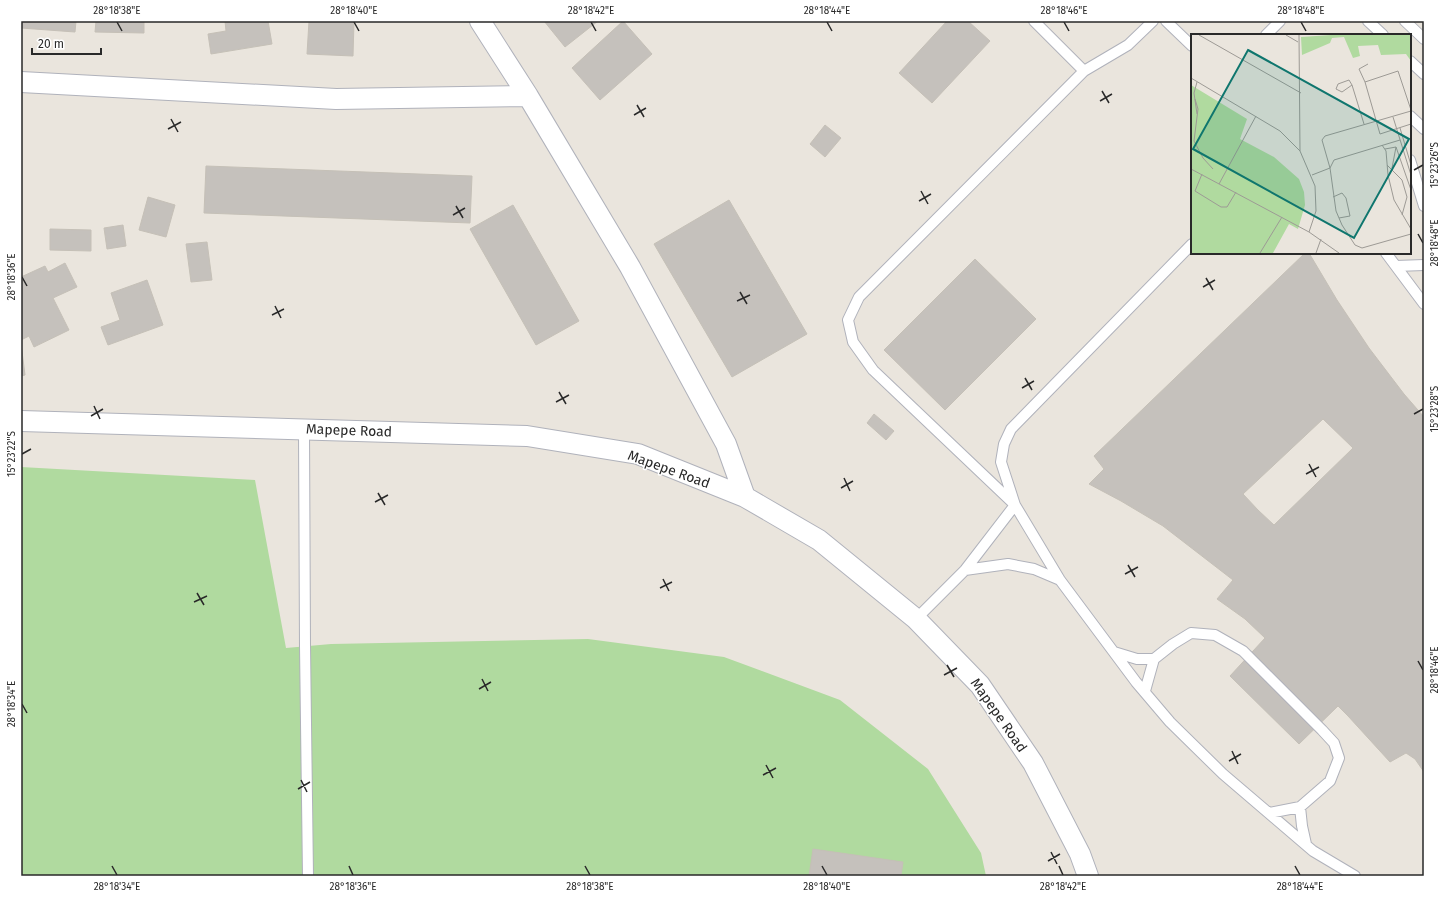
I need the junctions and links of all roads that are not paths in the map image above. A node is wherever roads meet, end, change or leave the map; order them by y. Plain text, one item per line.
1 (480, 21) edge
2 (1034, 21) edge
3 (1153, 21) edge
4 (1166, 21) edge
5 (1280, 21) edge
6 (1368, 21) edge
7 (1405, 21) edge
8 (1267, 34) edge
9 (1382, 34) edge
10 (1424, 39) edge
11 (1191, 45) edge
12 (1411, 62) edge
13 (1084, 70) junction
14 (1424, 74) edge
15 (21, 82) edge
16 (528, 96) junction
17 (1411, 117) edge
18 (1424, 129) edge
19 (1411, 163) edge
20 (1424, 206) edge
21 (1191, 245) edge
22 (1387, 254) edge
23 (1424, 265) edge
24 (1396, 266) junction
25 (1424, 304) edge
26 (21, 421) edge
27 (304, 429) junction
28 (745, 497) junction
29 (1015, 505) junction
30 (965, 570) junction
31 (1060, 580) junction
32 (916, 619) junction
33 (1114, 652) junction
34 (1154, 659) junction
35 (1145, 691) junction
36 (1300, 807) junction
37 (1269, 813) junction
38 (1306, 844) junction
39 (308, 876) edge
40 (1088, 876) edge
41 (1355, 876) edge

1 - 16 street
2 - 13 lane
3 - 13 lane
4 - 11 lane
5 - 8 lane
6 - 9 lane
7 - 10 lane
12 - 14 lane
13 - 29 lane
15 - 16 street
16 - 28 street
17 - 18 lane
19 - 20 lane
21 - 29 lane
22 - 24 lane
23 - 24 lane
24 - 25 lane
26 - 27 street, Mapepe Road
27 - 28 street, Mapepe Road
27 - 39 lane
28 - 32 street, Mapepe Road
29 - 30 lane
29 - 31 lane
30 - 31 lane
30 - 32 lane
31 - 33 lane
32 - 40 street, Mapepe Road
33 - 34 lane
33 - 35 lane
34 - 35 lane
34 - 36 lane
35 - 37 lane
36 - 37 lane
36 - 38 lane
37 - 38 lane
38 - 41 lane

